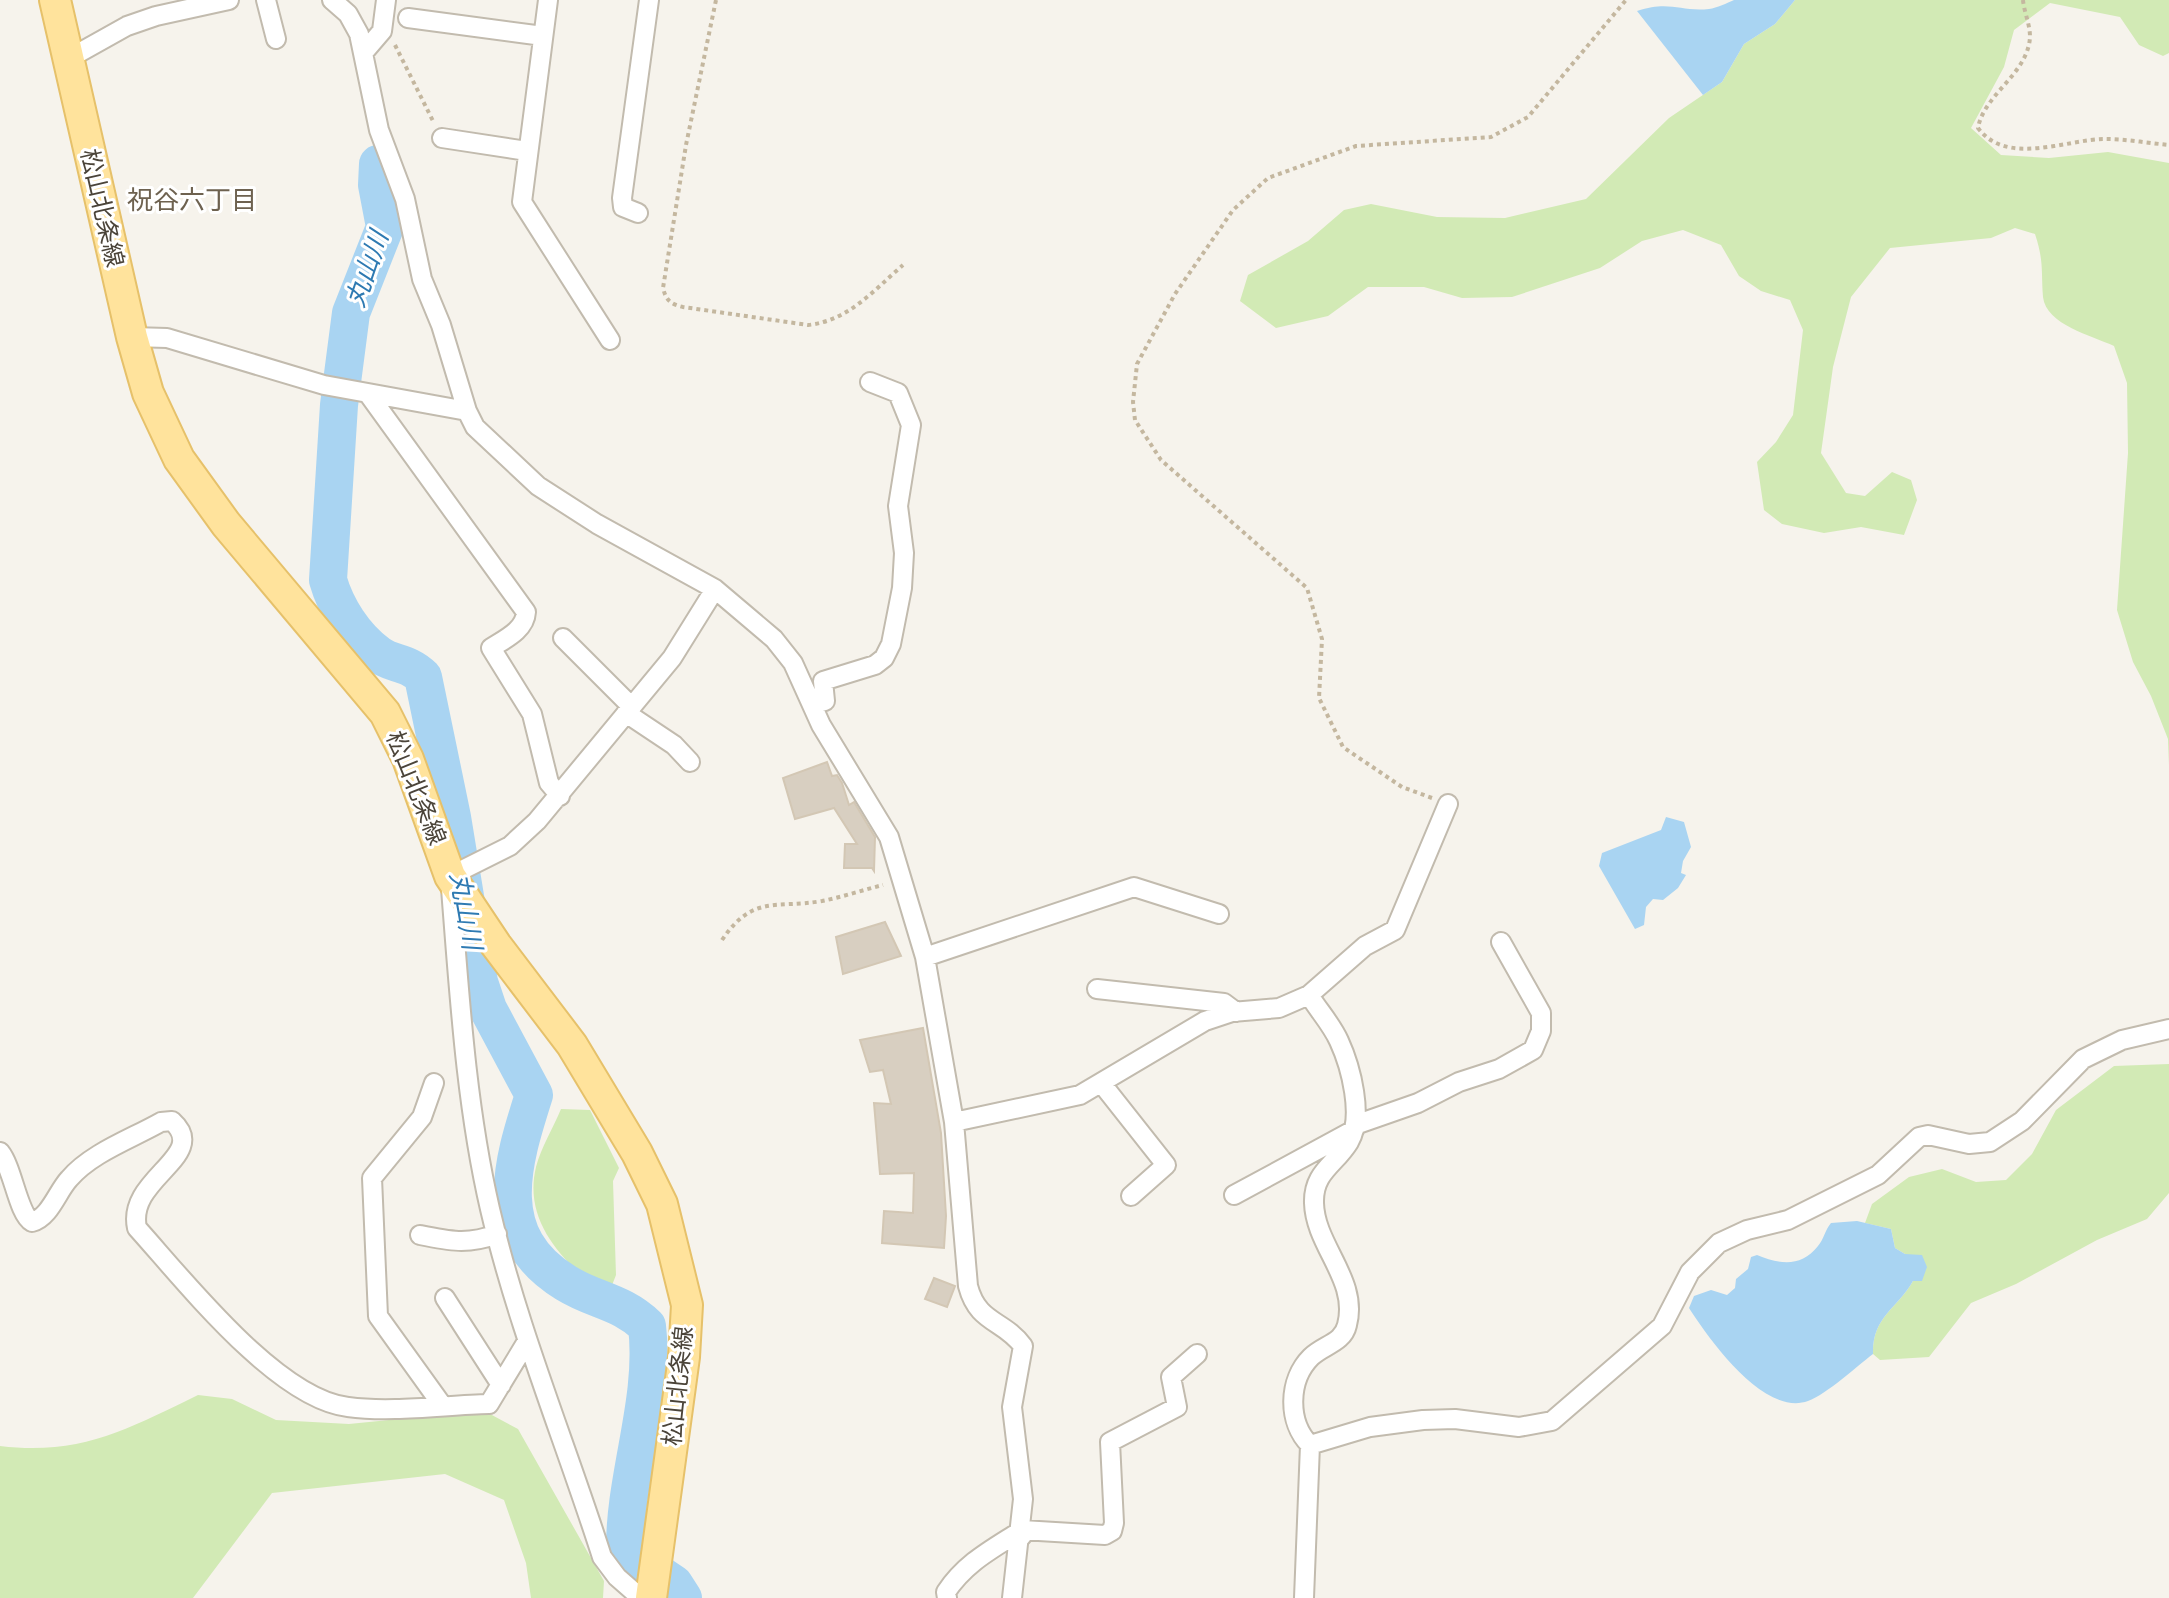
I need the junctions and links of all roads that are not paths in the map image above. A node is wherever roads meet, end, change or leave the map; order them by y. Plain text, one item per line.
1 (55, 0) edge
2 (229, 0) edge
3 (266, 0) edge
4 (332, 0) edge
5 (386, 0) edge
6 (548, 0) edge
7 (649, 0) edge
8 (205, 3) edge
9 (408, 18) dead end
10 (543, 36) junction
11 (276, 39) dead end
12 (364, 52) junction
13 (68, 59) junction
14 (442, 138) road end
15 (527, 151) junction
16 (638, 213) dead end
17 (132, 337) junction
18 (610, 340) dead end
19 (870, 382) dead end
20 (369, 395) junction
21 (467, 411) junction
22 (715, 589) junction
23 (563, 638) dead end
24 (812, 705) junction
25 (628, 710) junction
26 (690, 762) dead end
27 (560, 796) junction
28 (1448, 804) road end
29 (450, 877) junction
30 (1219, 914) dead end
31 (1501, 942) dead end
32 (925, 957) junction
33 (1097, 989) dead end
34 (1309, 995) junction
35 (1236, 1012) junction
36 (2169, 1029) edge
37 (434, 1083) dead end
38 (1102, 1084) junction
39 (954, 1122) junction
40 (1354, 1128) junction
41 (0, 1152) edge
42 (1234, 1195) dead end
43 (1131, 1196) dead end
44 (497, 1234) junction
45 (420, 1235) dead end
46 (445, 1298) dead end
47 (526, 1343) junction
48 (1197, 1354) dead end
49 (501, 1385) junction
50 (442, 1405) junction
51 (1310, 1445) junction
52 (1022, 1533) junction
53 (641, 1598) edge
54 (651, 1598) edge
55 (947, 1598) edge
56 (1012, 1598) edge
57 (1304, 1598) edge

1 - 13 main road, 松山北条線
2 - 8 street
3 - 11 street
4 - 12 street
5 - 12 street
6 - 10 street
7 - 16 street
8 - 13 street
9 - 10 street
10 - 15 street
12 - 21 street
13 - 17 main road, 松山北条線
14 - 15 street
15 - 18 street
17 - 20 street
17 - 29 main road, 松山北条線
19 - 24 street
20 - 21 street
20 - 27 street
21 - 22 street
22 - 24 street
22 - 25 street
23 - 25 street
24 - 32 street
25 - 26 street
25 - 27 street
27 - 29 street
28 - 34 street
29 - 44 street
29 - 54 main road, 松山北条線
30 - 32 street
31 - 40 street
32 - 39 street
33 - 35 street
34 - 35 street
34 - 40 street
35 - 38 street
36 - 51 street
37 - 50 street
38 - 39 street
38 - 43 street
39 - 52 street
40 - 42 street
40 - 51 street
41 - 50 street
44 - 45 street
44 - 47 street
46 - 49 street
47 - 49 street
47 - 53 street
48 - 52 street
49 - 50 street
51 - 57 street
52 - 55 street
52 - 56 street

